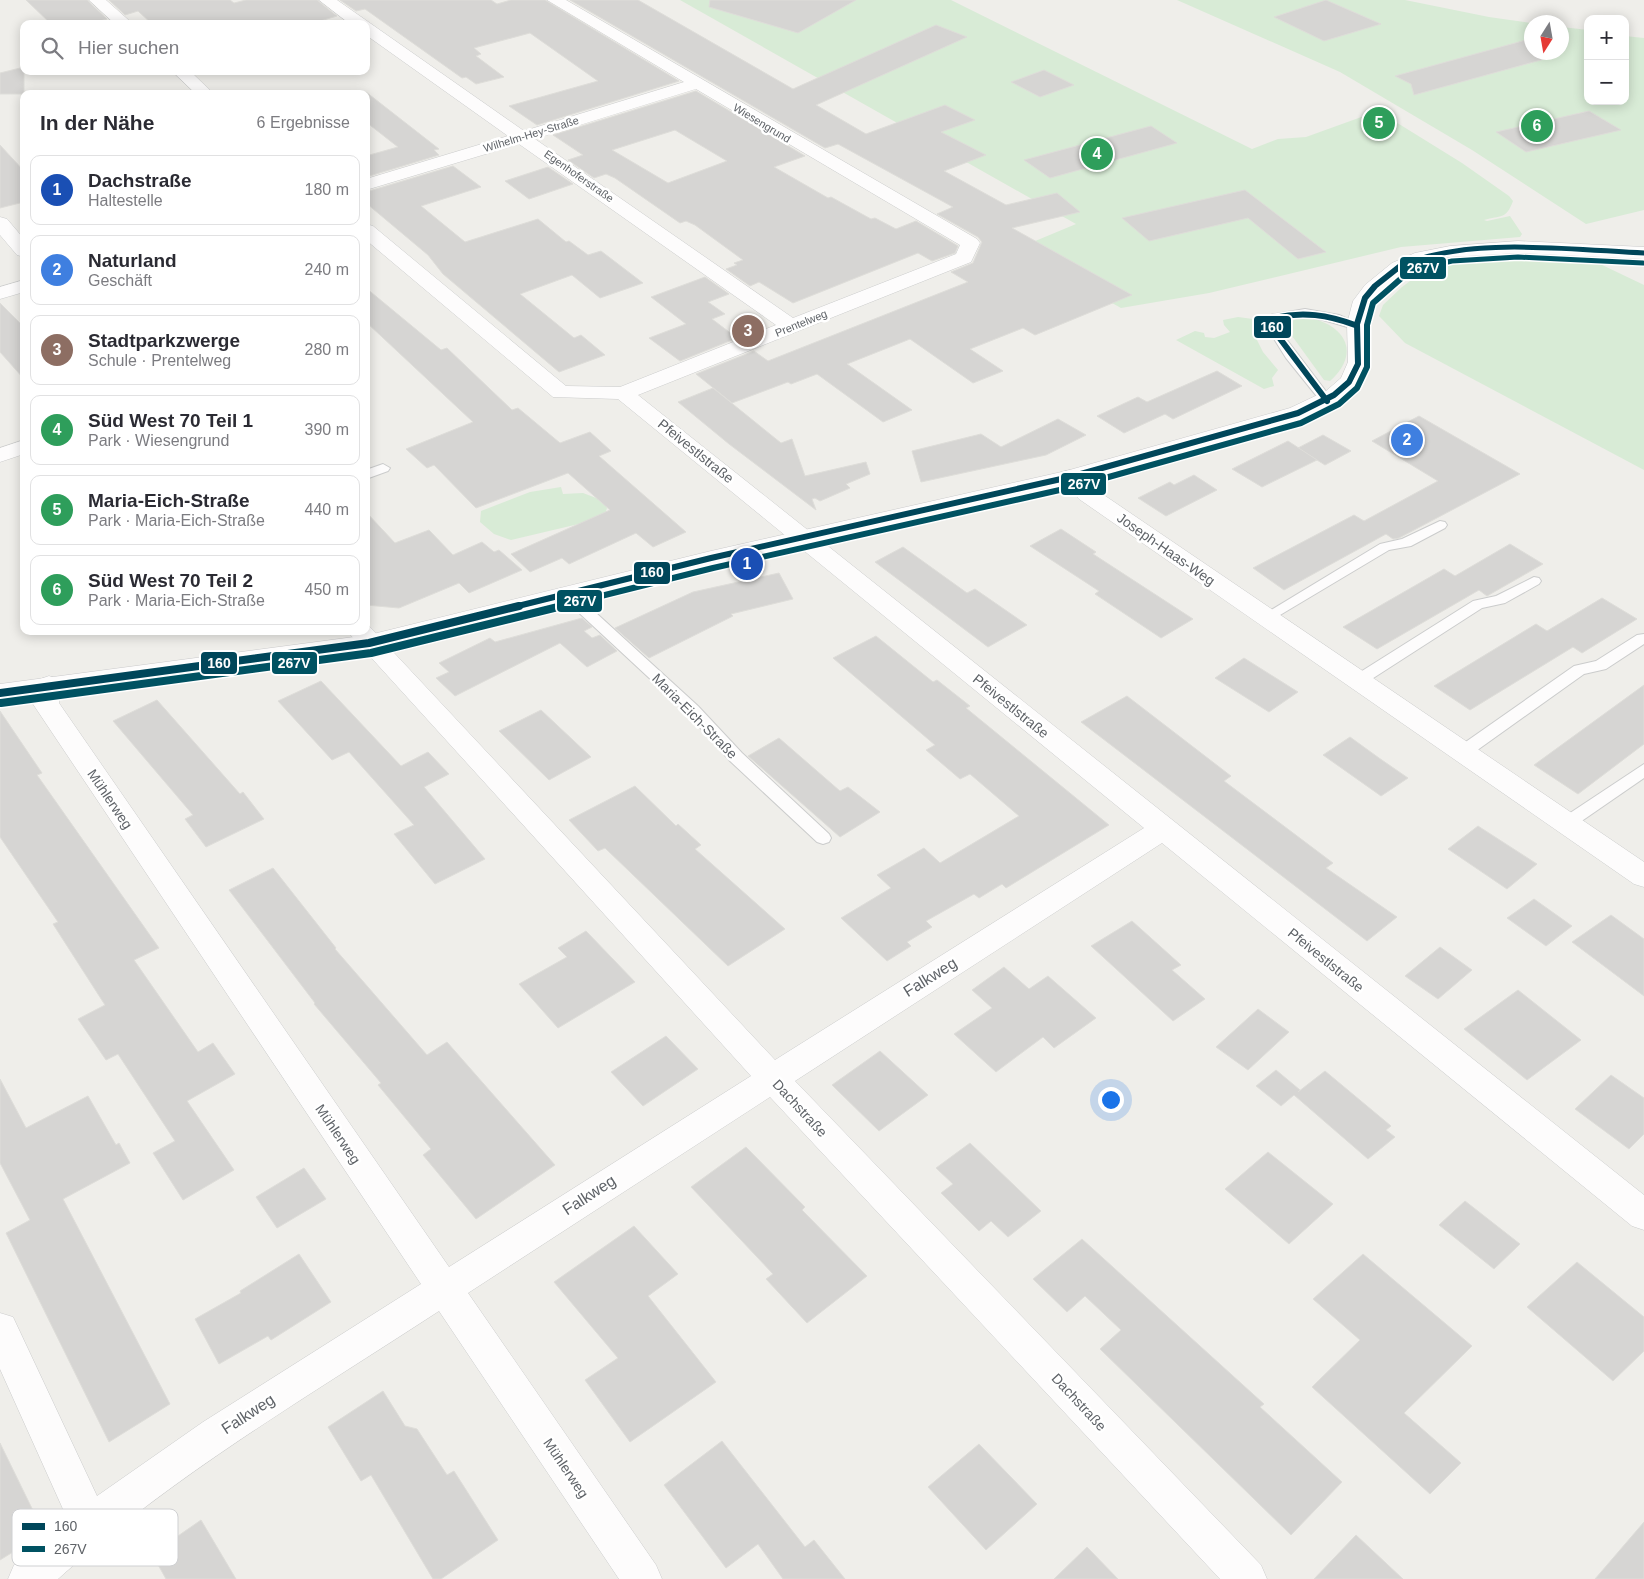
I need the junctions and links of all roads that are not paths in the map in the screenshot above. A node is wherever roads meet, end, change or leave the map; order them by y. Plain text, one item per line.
1 (97, 0) edge
2 (327, 0) edge
3 (555, 0) edge
4 (120, 20) edge
5 (355, 20) edge
6 (370, 31) edge
7 (185, 75) edge
8 (696, 84) junction
9 (201, 90) edge
10 (523, 137) junction
11 (370, 184) edge
12 (0, 223) edge
13 (370, 233) edge
14 (970, 243) joint
15 (20, 246) edge
16 (1644, 253) edge
17 (20, 287) edge
18 (0, 293) edge
19 (1355, 325) junction
20 (791, 326) junction
21 (623, 393) junction
22 (1327, 401) junction
23 (20, 448) edge
24 (0, 455) edge
25 (383, 468) dead end
26 (370, 473) edge
27 (1070, 477) junction
28 (1440, 525) dead end
29 (802, 537) junction
30 (1534, 581) dead end
31 (567, 594) junction
32 (1265, 618) junction
33 (364, 637) edge
34 (1642, 638) dead end
35 (1359, 680) junction
36 (49, 685) junction
37 (0, 693) edge
38 (1463, 752) junction
39 (1644, 770) edge
40 (1567, 823) junction
41 (1163, 829) junction
42 (822, 838) dead end
43 (1644, 876) edge
44 (772, 1078) junction
45 (1644, 1215) edge
46 (443, 1288) junction
47 (4, 1346) edge
48 (83, 1509) edge
49 (111, 1509) edge
50 (43, 1566) edge
51 (28, 1579) edge
52 (642, 1579) edge
53 (1247, 1579) edge

1 - 4 street
2 - 5 street
3 - 8 street, Wiesengrund
6 - 10 street, Egenhoferstraße
7 - 9 street
8 - 10 street, Wilhelm-Hey-Straße
8 - 14 street, Wiesengrund
10 - 11 street, Wilhelm-Hey-Straße
10 - 20 street, Egenhoferstraße
12 - 15 street
13 - 21 street
14 - 20 street, Prentelweg
16 - 19 street
17 - 18 street
19 - 22 street
19 - 22 lane
20 - 21 street, Prentelweg
21 - 29 street, Pfeivestlstraße
22 - 27 street
23 - 24 street
25 - 26 lane
27 - 29 street
27 - 32 street, Joseph-Haas-Weg
28 - 32 lane
29 - 31 street
29 - 41 street, Pfeivestlstraße
30 - 35 lane
31 - 33 street
31 - 42 lane, Maria-Eich-Straße
32 - 35 street, Joseph-Haas-Weg
33 - 36 street
33 - 44 street, Dachstraße
34 - 38 lane
35 - 38 street, Joseph-Haas-Weg
36 - 37 street
36 - 46 street, Mühlerweg
38 - 40 street, Joseph-Haas-Weg
39 - 40 lane
40 - 43 street, Joseph-Haas-Weg
41 - 44 street, Falkweg
41 - 45 street, Pfeivestlstraße
44 - 46 street, Falkweg
44 - 53 street, Dachstraße
46 - 49 street, Falkweg
46 - 52 street, Mühlerweg
47 - 48 street
50 - 51 street, Falkweg

